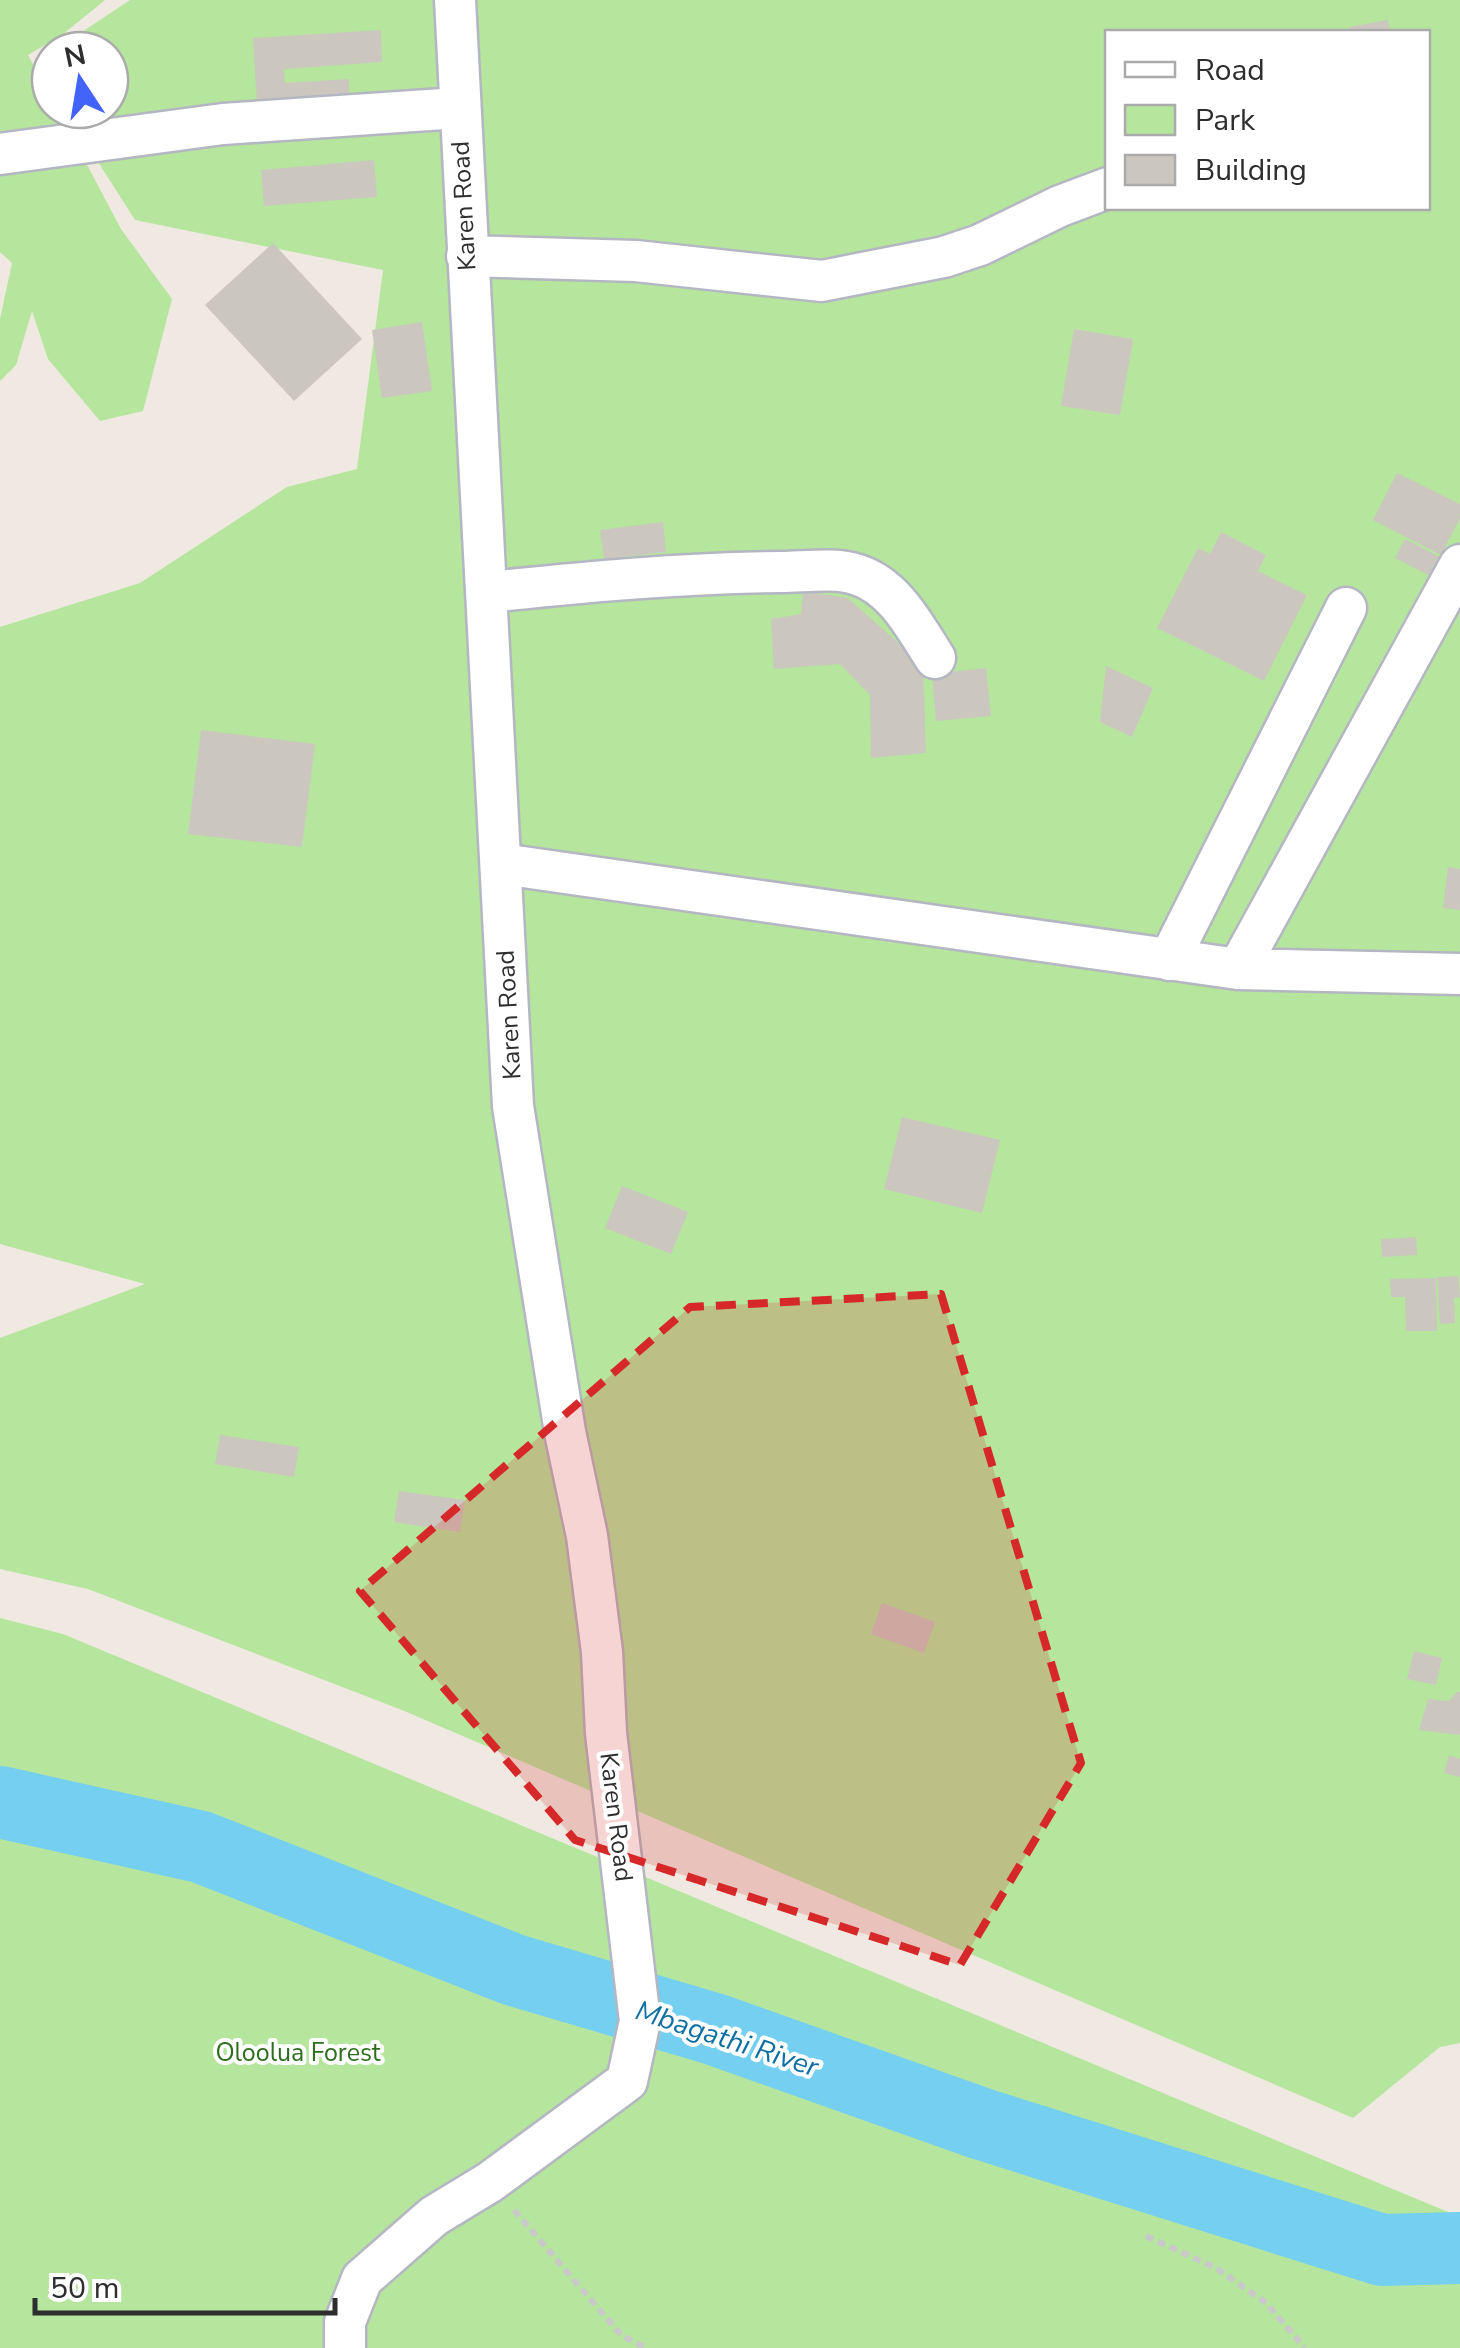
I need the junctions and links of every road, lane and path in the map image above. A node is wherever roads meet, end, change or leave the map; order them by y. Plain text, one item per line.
1 (455, 0) edge
2 (458, 108) junction
3 (0, 154) edge
4 (1105, 189) edge
5 (468, 256) junction
6 (1460, 565) edge
7 (488, 592) junction
8 (1346, 608) dead end
9 (1444, 633) edge
10 (934, 658) dead end
11 (502, 864) junction
12 (1170, 960) junction
13 (1238, 970) junction
14 (1460, 974) edge
15 (490, 2182) junction
16 (1146, 2236) dead end
17 (345, 2348) edge
18 (647, 2348) edge
19 (1305, 2348) edge

1 - 2 street, Karen Road
2 - 3 street
2 - 5 street, Karen Road
4 - 5 street
5 - 7 street, Karen Road
6 - 9 street
7 - 10 street
7 - 11 street, Karen Road
8 - 12 street
9 - 13 street
11 - 12 street
11 - 15 street, Karen Road
12 - 13 street
13 - 14 street
15 - 17 street, Karen Road
15 - 18 path
16 - 19 path

